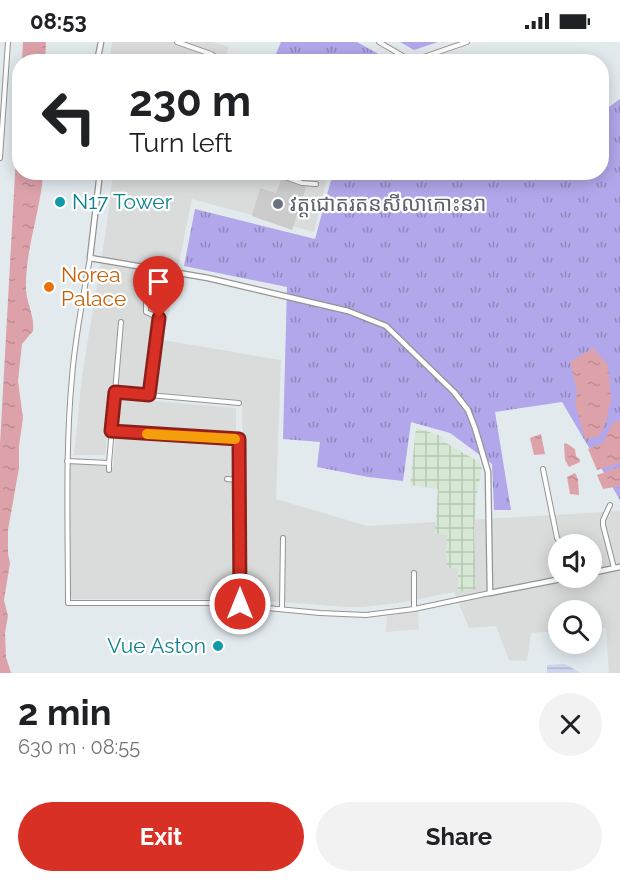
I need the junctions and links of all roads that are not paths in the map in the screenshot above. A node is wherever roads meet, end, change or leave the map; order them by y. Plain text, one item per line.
1 (8, 42) edge
2 (177, 42) edge
3 (379, 42) edge
4 (467, 42) edge
5 (211, 54) edge
6 (399, 54) edge
7 (432, 54) edge
8 (0, 158) edge
9 (99, 180) edge
10 (294, 180) edge
11 (316, 184) dead end
12 (90, 258) junction
13 (146, 301) dead end
14 (121, 322) dead end
15 (115, 392) junction
16 (149, 395) junction
17 (239, 403) dead end
18 (111, 431) junction
19 (68, 461) junction
20 (109, 463) junction
21 (543, 469) dead end
22 (109, 470) dead end
23 (227, 479) dead end
24 (239, 480) junction
25 (610, 505) dead end
26 (556, 534) edge
27 (283, 538) dead end
28 (620, 567) edge
29 (614, 568) junction
30 (602, 571) edge
31 (414, 573) dead end
32 (548, 582) edge
33 (490, 594) junction
34 (240, 604) junction
35 (282, 608) junction
36 (414, 609) junction

1 - 8 street
2 - 5 street
3 - 6 street
4 - 7 street
9 - 12 street
10 - 11 street
12 - 19 street
12 - 33 street
13 - 16 street
14 - 15 street
15 - 16 street
15 - 18 street
16 - 17 street
18 - 20 street
18 - 24 street
19 - 20 street
19 - 34 street
20 - 22 street
21 - 26 street
23 - 24 street
24 - 34 street
25 - 29 street
27 - 35 street
28 - 29 street
29 - 30 street
31 - 36 street
32 - 33 street
33 - 36 street
34 - 35 street
35 - 36 street

